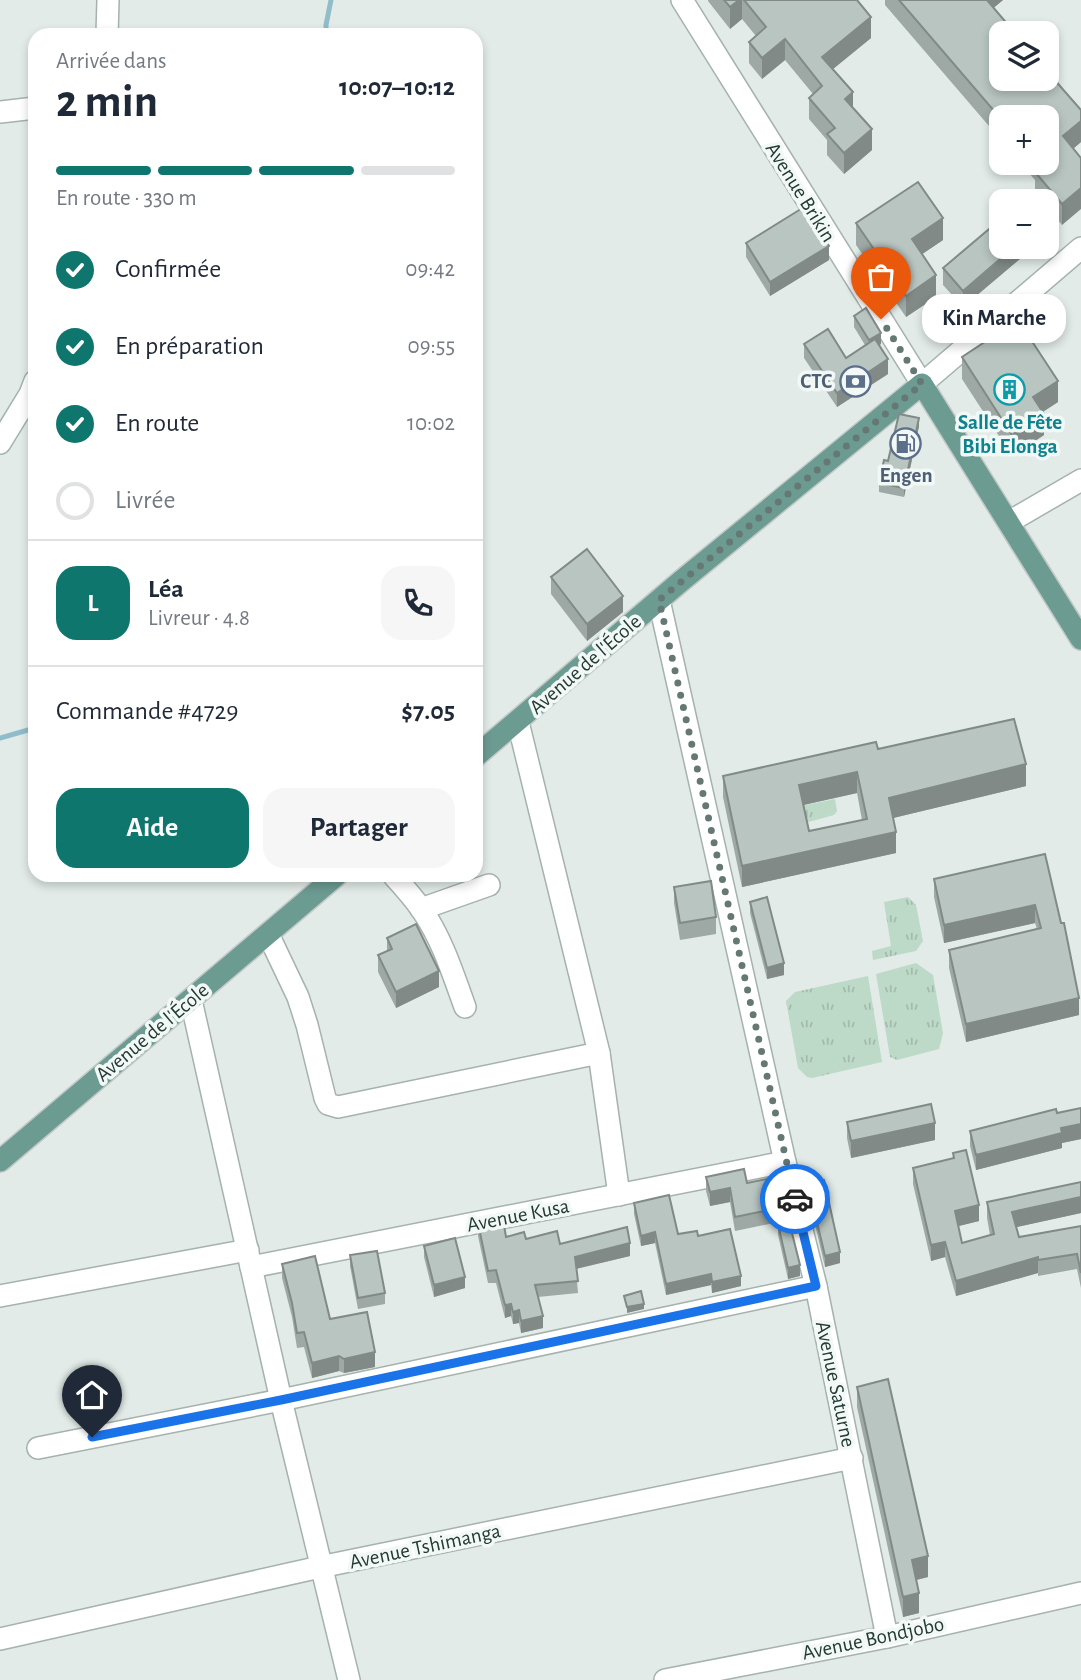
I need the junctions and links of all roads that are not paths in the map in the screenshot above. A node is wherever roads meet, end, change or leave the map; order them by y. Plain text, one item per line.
1 (108, 0) edge
2 (682, 0) edge
3 (107, 28) edge
4 (28, 109) edge
5 (0, 112) edge
6 (1081, 248) edge
7 (922, 384) junction
8 (28, 397) edge
9 (0, 443) edge
10 (1081, 480) edge
11 (1009, 522) junction
12 (659, 600) junction
13 (1081, 639) edge
14 (518, 722) junction
15 (483, 750) edge
16 (329, 882) edge
17 (399, 882) edge
18 (489, 885) dead end
19 (421, 909) junction
20 (268, 934) junction
21 (191, 1000) junction
22 (465, 1007) dead end
23 (599, 1053) junction
24 (0, 1161) edge
25 (785, 1162) junction
26 (619, 1195) junction
27 (249, 1259) junction
28 (816, 1286) junction
29 (0, 1296) edge
30 (281, 1400) junction
31 (38, 1448) dead end
32 (852, 1458) junction
33 (320, 1567) junction
34 (1081, 1593) edge
35 (887, 1637) junction
36 (0, 1639) edge
37 (733, 1673) edge
38 (349, 1680) edge
39 (664, 1680) edge

1 - 3 street
2 - 7 street, Avenue Brikin
4 - 5 street
6 - 7 street, Avenue de l'École
7 - 11 main road
7 - 12 main road, Avenue de l'École
8 - 9 street
10 - 11 street
11 - 13 main road
12 - 14 main road, Avenue de l'École
12 - 25 street, Avenue Saturne
14 - 15 main road, Avenue de l'École
14 - 23 street
16 - 20 main road, Avenue de l'École
17 - 19 street
18 - 19 street
19 - 22 street
20 - 21 main road, Avenue de l'École
20 - 23 street
21 - 24 main road, Avenue de l'École
21 - 27 street
23 - 26 street
25 - 26 street, Avenue Kusa
25 - 28 street, Avenue Saturne
26 - 27 street, Avenue Kusa
27 - 29 street, Avenue Kusa
27 - 30 street
28 - 30 street
28 - 32 street, Avenue Saturne
30 - 31 street
30 - 33 street
32 - 33 street, Avenue Tshimanga
32 - 35 street, Avenue Saturne
33 - 36 street, Avenue Tshimanga
33 - 38 street
34 - 35 street, Avenue Bondjobo
35 - 37 street, Avenue Bondjobo
37 - 39 street, Avenue Bondjobo

